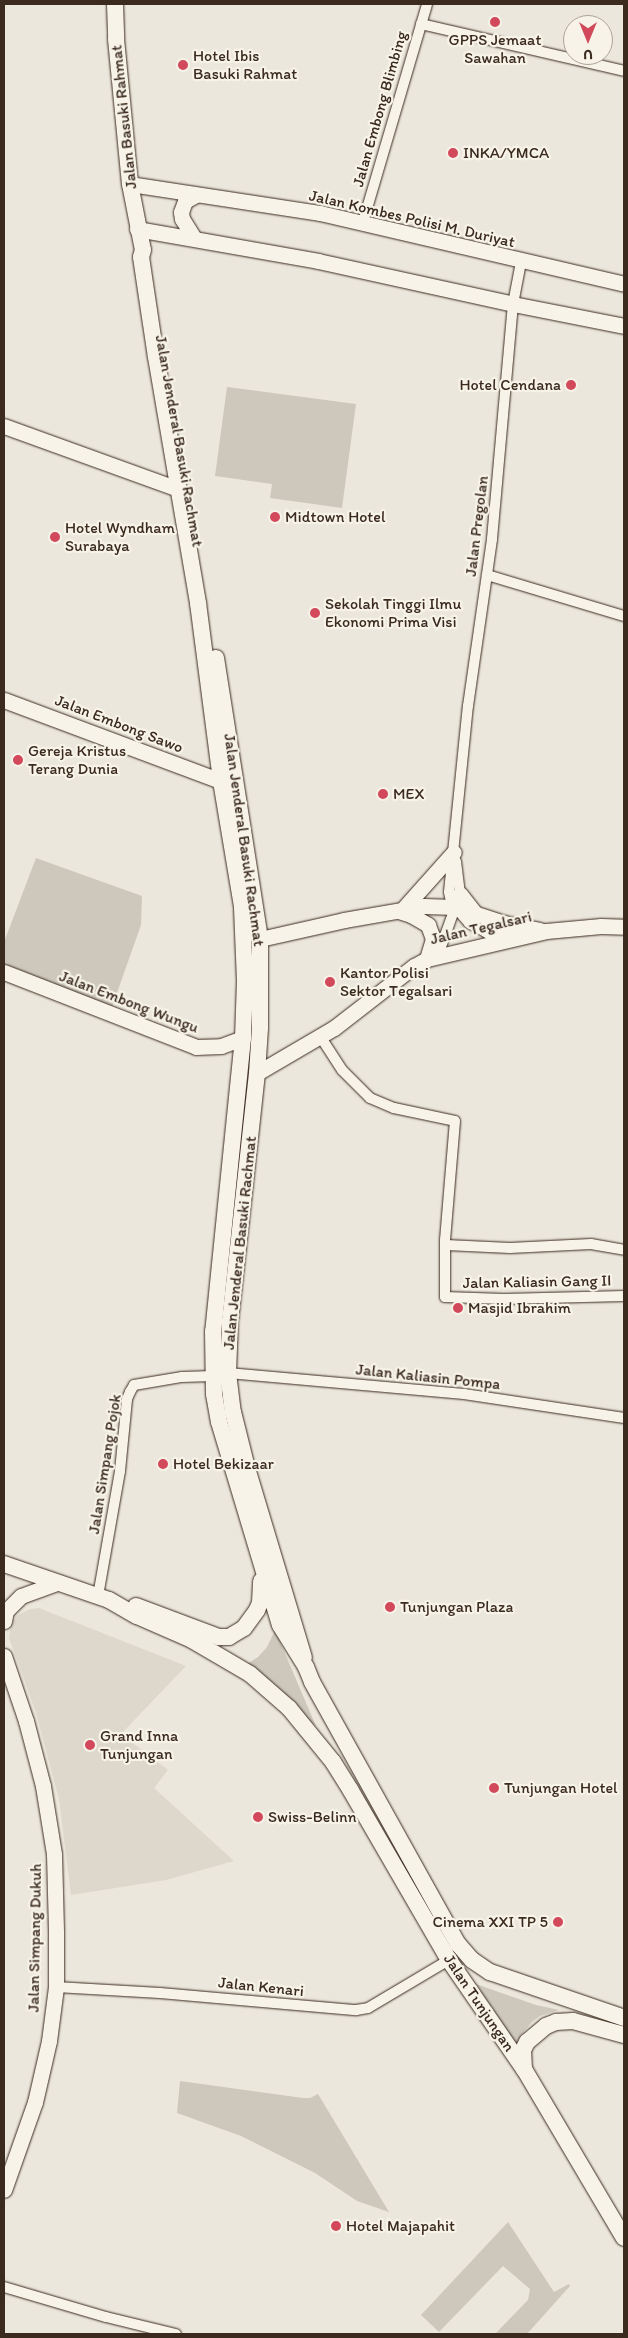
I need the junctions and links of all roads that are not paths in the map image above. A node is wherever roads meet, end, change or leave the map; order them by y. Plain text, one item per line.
1 (115, 4) edge
2 (427, 4) edge
3 (421, 24) junction
4 (624, 71) edge
5 (130, 184) junction
6 (196, 195) junction
7 (363, 222) junction
8 (137, 229) junction
9 (194, 238) junction
10 (143, 250) junction
11 (521, 262) junction
12 (624, 284) edge
13 (513, 304) junction
14 (624, 326) edge
15 (4, 426) edge
16 (178, 489) junction
17 (487, 575) junction
18 (624, 616) edge
19 (4, 700) edge
20 (221, 782) junction
21 (454, 852) junction
22 (457, 900) junction
23 (399, 910) junction
24 (624, 927) edge
25 (546, 931) junction
26 (260, 939) junction
27 (432, 957) junction
28 (4, 972) edge
29 (320, 1036) junction
30 (243, 1038) junction
31 (257, 1073) junction
32 (446, 1245) junction
33 (624, 1250) edge
34 (624, 1296) edge
35 (220, 1374) junction
36 (624, 1418) edge
37 (4, 1564) edge
38 (261, 1566) junction
39 (57, 1583) junction
40 (103, 1598) junction
41 (4, 1621) edge
42 (4, 1656) edge
43 (306, 1667) junction
44 (450, 1960) junction
45 (56, 1987) junction
46 (624, 2018) edge
47 (624, 2034) edge
48 (524, 2069) junction
49 (4, 2190) edge
50 (624, 2238) edge
51 (4, 2288) edge
52 (176, 2334) edge

1 - 5 main road, Jalan Basuki Rahmat
2 - 3 street, Jalan Embong Blimbing
3 - 4 street
3 - 7 street, Jalan Embong Blimbing
5 - 6 street, Jalan Kombes Polisi M. Duriyat
5 - 8 main road, Jalan Basuki Rahmat
6 - 7 street, Jalan Kombes Polisi M. Duriyat
6 - 9 street
7 - 11 street, Jalan Kombes Polisi M. Duriyat
8 - 9 street
8 - 10 main road, Jalan Jenderal Basuki Rachmat
9 - 13 street
10 - 16 main road, Jalan Jenderal Basuki Rachmat
10 - 26 main road, Jalan Jenderal Basuki Rachmat
11 - 12 street, Jalan Kombes Polisi M. Duriyat
11 - 13 street, Jalan Pregolan
13 - 14 street
13 - 17 street, Jalan Pregolan
15 - 16 street
16 - 20 main road, Jalan Jenderal Basuki Rachmat
17 - 18 street
17 - 21 street, Jalan Pregolan
19 - 20 street, Jalan Embong Sawo
20 - 30 main road, Jalan Jenderal Basuki Rachmat
21 - 22 street, Jalan Pregolan
21 - 23 street
22 - 23 street, Jalan Tegalsari
22 - 25 street, Jalan Tegalsari
22 - 25 street
22 - 27 street
23 - 26 street, Jalan Tegalsari
23 - 27 street
24 - 25 street
25 - 27 street, Jalan Tegalsari
26 - 31 main road, Jalan Jenderal Basuki Rachmat
27 - 29 street, Jalan Tegalsari
28 - 30 street, Jalan Embong Wungu
29 - 31 street, Jalan Tegalsari
29 - 32 street
30 - 35 main road, Jalan Jenderal Basuki Rachmat
31 - 35 main road, Jalan Jenderal Basuki Rachmat
32 - 33 street
32 - 34 street, Jalan Kaliasin Gang II
35 - 36 street, Jalan Kaliasin Pompa
35 - 38 main road, Jalan Jenderal Basuki Rachmat
35 - 40 street, Jalan Simpang Pojok
35 - 43 main road, Jalan Jenderal Basuki Rachmat
37 - 39 main road
38 - 40 main road
38 - 43 main road, Jalan Tunjungan
39 - 40 main road
39 - 41 street
40 - 44 main road, Jalan Tunjungan
42 - 45 street, Jalan Simpang Dukuh
43 - 46 main road, Jalan Tunjungan
44 - 45 street, Jalan Kenari
44 - 48 main road, Jalan Tunjungan
45 - 49 street, Jalan Simpang Dukuh
47 - 48 main road
48 - 50 main road, Jalan Tunjungan
51 - 52 street

